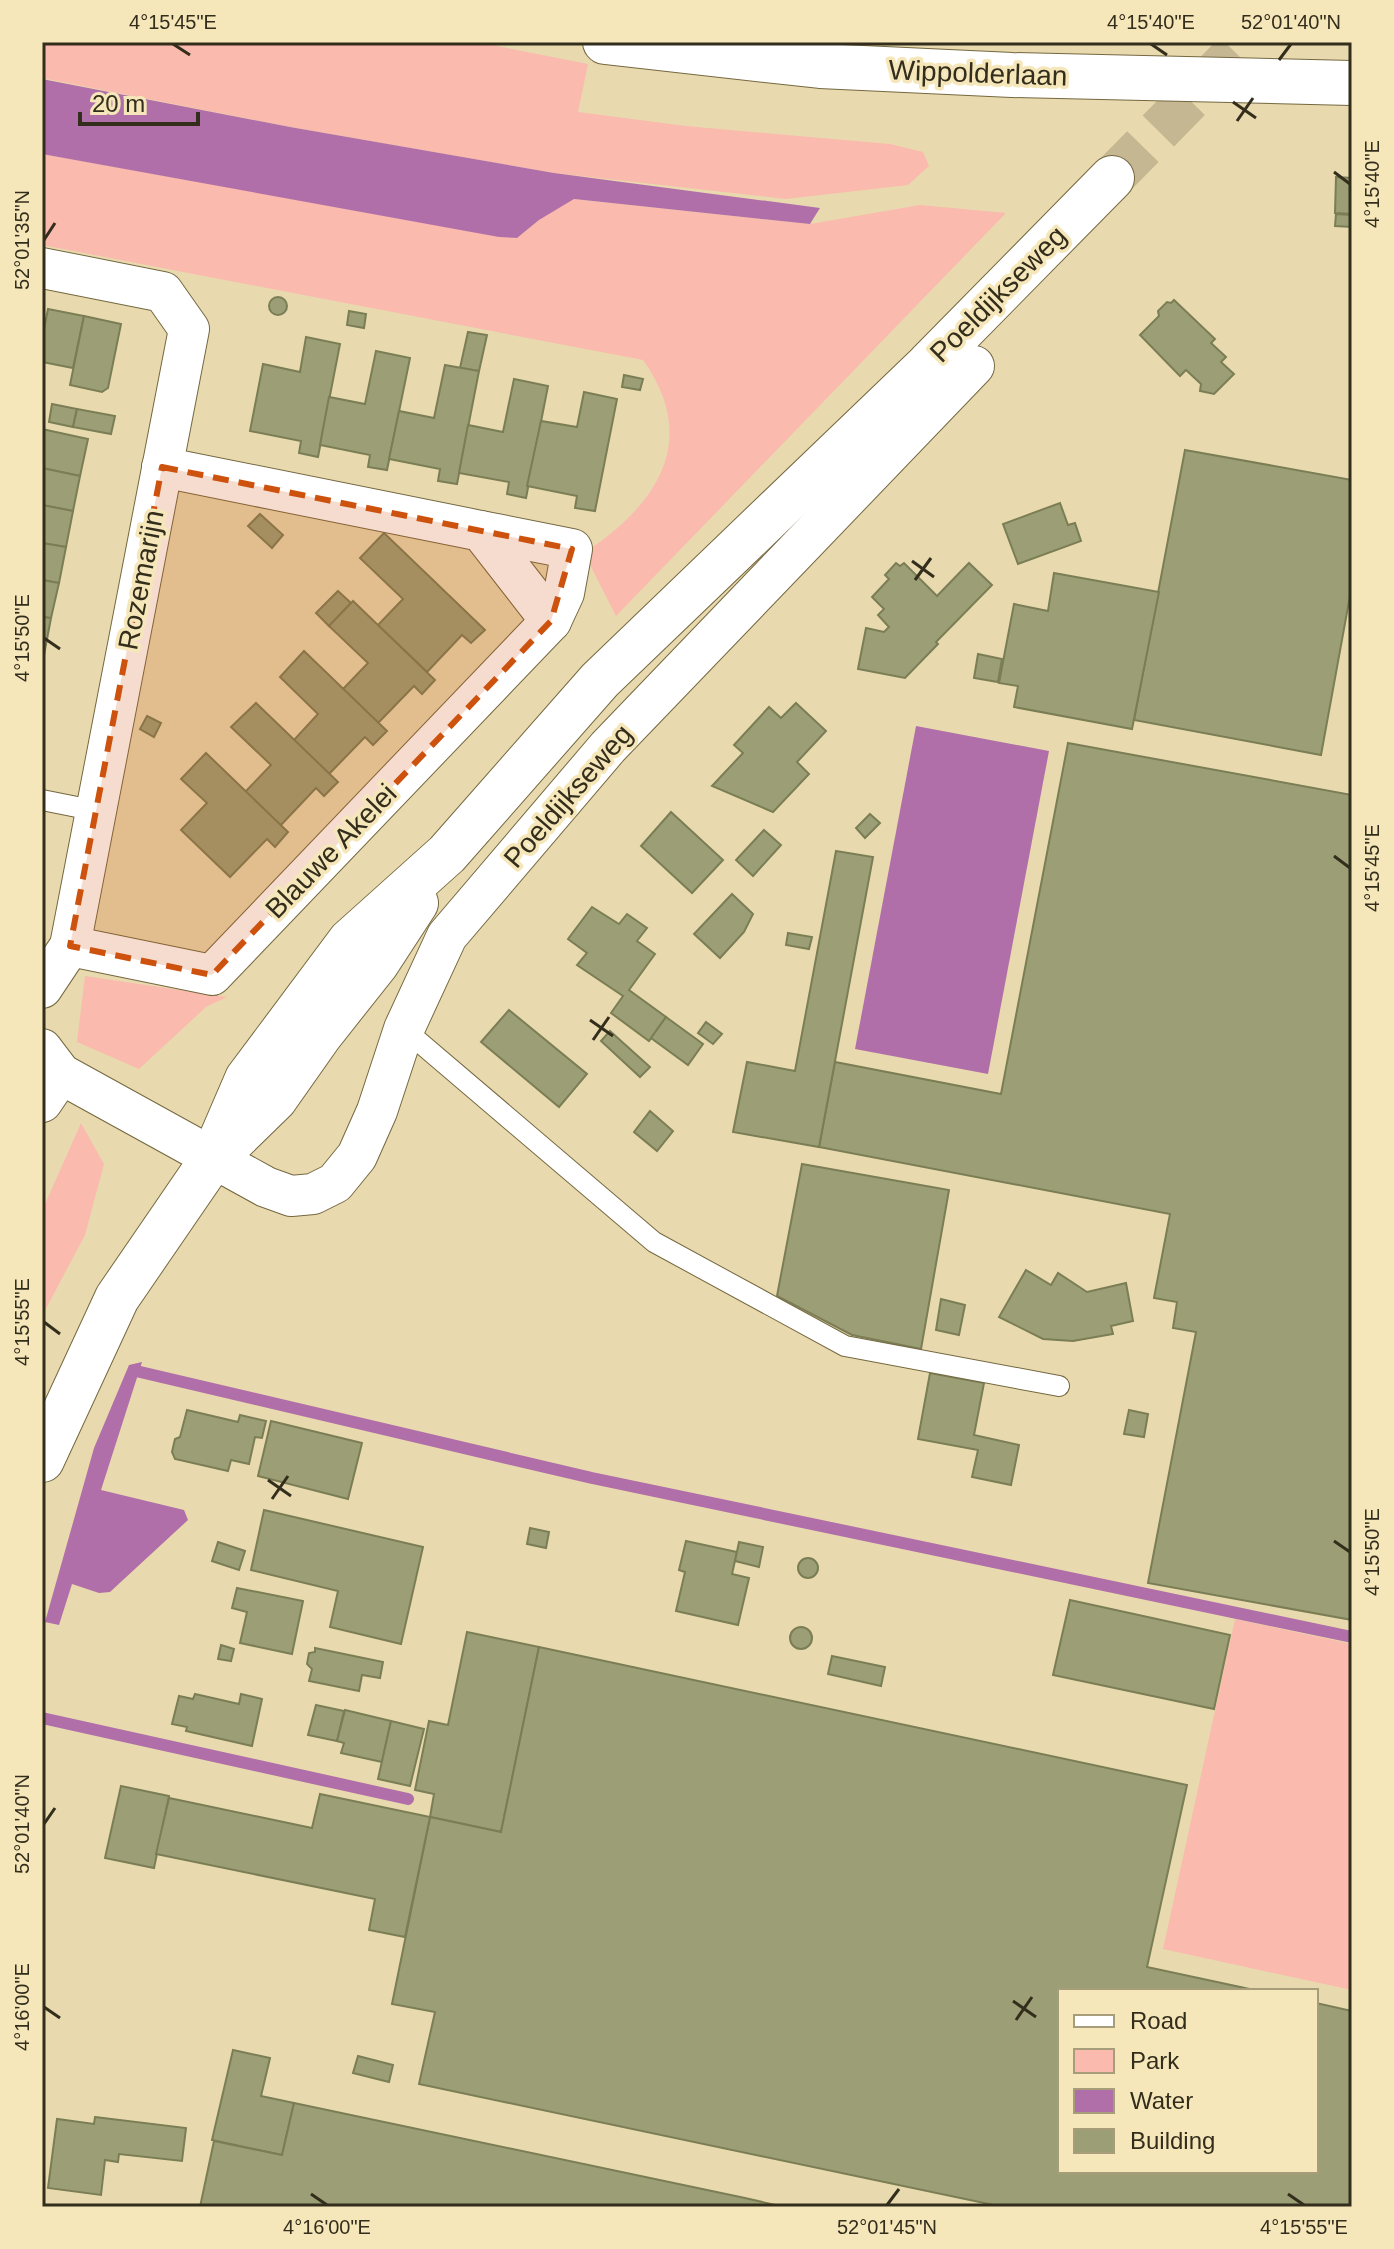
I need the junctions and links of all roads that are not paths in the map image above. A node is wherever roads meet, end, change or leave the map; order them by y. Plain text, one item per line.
1 (605, 42) edge
2 (1352, 83) edge
3 (1112, 178) tunnel mouth
4 (42, 268) edge
5 (974, 366) dead end
6 (162, 467) junction
7 (481, 531) junction
8 (551, 621) junction
9 (42, 800) edge
10 (97, 811) junction
11 (70, 946) junction
12 (42, 988) edge
13 (404, 1029) junction
14 (48, 1075) edge
15 (213, 1158) junction
16 (1059, 1386) dead end
17 (42, 1460) edge

1 - 2 street, Wippolderlaan
3 - 15 street, Poeldijkseweg
4 - 6 street, Rozemarijn
5 - 13 street, Poeldijkseweg
6 - 7 street, Blauwe Akelei
6 - 10 street, Rozemarijn
7 - 8 street
7 - 8 street, Blauwe Akelei
8 - 11 street, Blauwe Akelei
9 - 10 lane
10 - 11 street, Rozemarijn
11 - 12 street, Rozemarijn
13 - 15 street, Poeldijkseweg
13 - 16 lane
14 - 15 street
15 - 17 street, Poeldijkseweg

